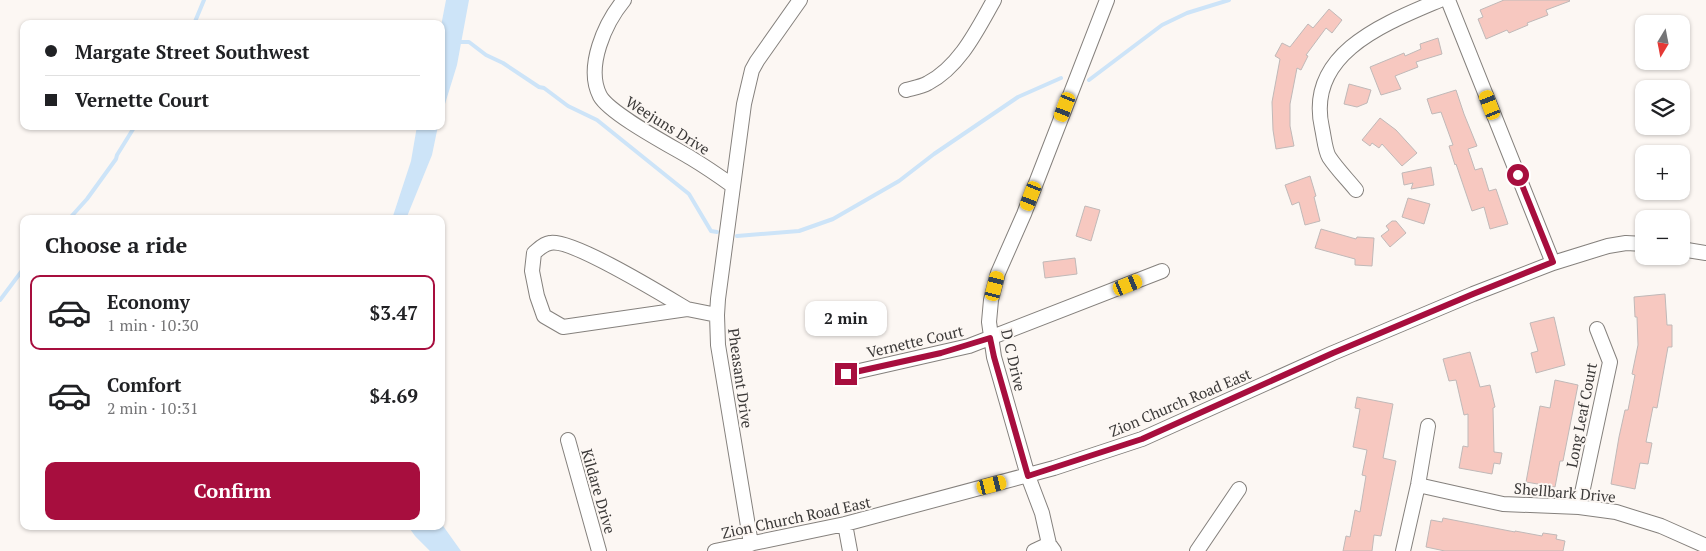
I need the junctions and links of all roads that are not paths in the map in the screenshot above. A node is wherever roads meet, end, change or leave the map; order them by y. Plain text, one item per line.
1 (800, 0) edge
2 (994, 0) edge
3 (1107, 0) edge
4 (1440, 0) edge
5 (1448, 0) edge
6 (620, 2) edge
7 (906, 90) dead end
8 (733, 186) junction
9 (1356, 190) dead end
10 (1635, 244) edge
11 (1690, 250) edge
12 (1706, 253) edge
13 (1553, 262) junction
14 (1162, 271) dead end
15 (687, 310) junction
16 (717, 314) junction
17 (1597, 329) dead end
18 (990, 338) junction
19 (846, 374) dead end
20 (1428, 426) dead end
21 (568, 440) dead end
22 (1028, 476) junction
23 (1418, 485) junction
24 (1239, 489) dead end
25 (1579, 507) junction
26 (845, 524) junction
27 (751, 544) junction
28 (1706, 546) edge
29 (1052, 547) edge
30 (599, 551) edge
31 (715, 551) edge
32 (850, 551) edge
33 (1034, 551) edge
34 (1197, 551) edge
35 (1403, 551) edge

1 - 8 street, Pheasant Drive
2 - 7 street
3 - 18 street, D C Drive
4 - 9 street
5 - 13 street
6 - 8 street, Weejuns Drive
8 - 16 street, Pheasant Drive
10 - 13 street, Zion Church Road East
11 - 12 street
13 - 22 street, Zion Church Road East
14 - 18 street, Vernette Court
15 - 15 street
15 - 16 street
16 - 27 street, Pheasant Drive
17 - 25 street, Long Leaf Court
18 - 19 street, Vernette Court
18 - 22 street, D C Drive
20 - 23 street
21 - 30 street, Kildare Drive
22 - 26 street, Zion Church Road East
22 - 29 street, D C Drive
23 - 25 street, Shellbark Drive
23 - 35 street
24 - 34 street
25 - 28 street, Shellbark Drive
26 - 27 street, Zion Church Road East
26 - 32 street
27 - 31 street, Zion Church Road East
29 - 33 street

